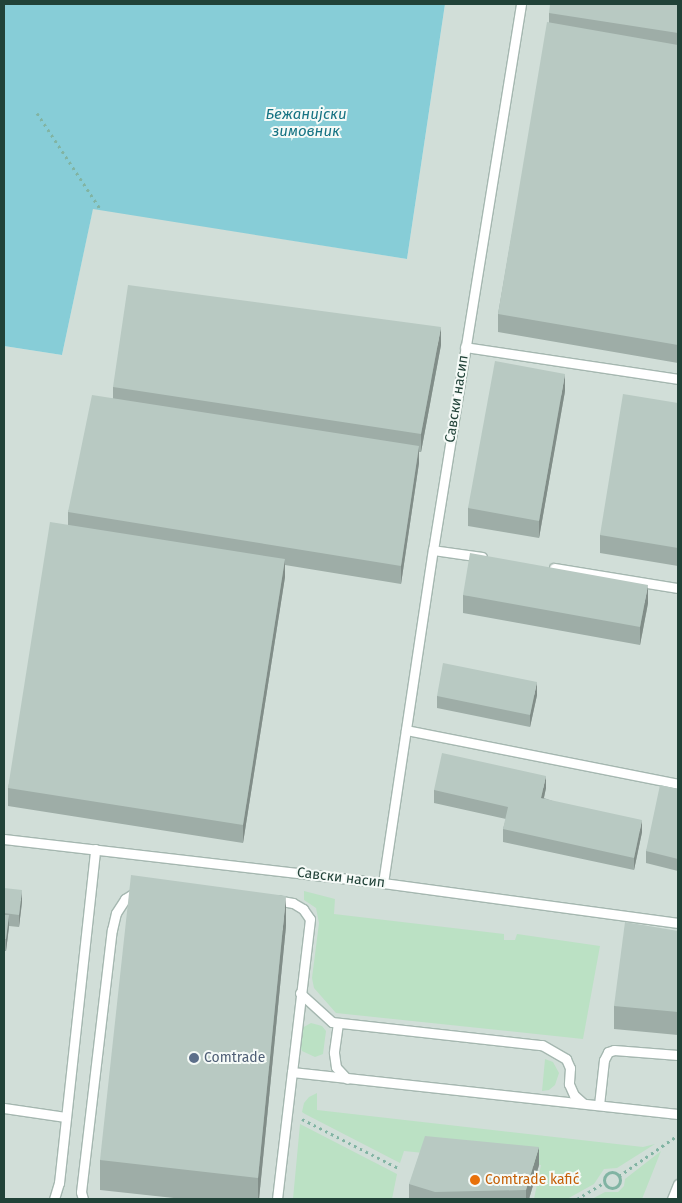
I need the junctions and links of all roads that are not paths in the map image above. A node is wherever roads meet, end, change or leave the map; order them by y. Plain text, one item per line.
1 (521, 4) edge
2 (466, 347) junction
3 (678, 379) edge
4 (433, 550) junction
5 (492, 559) edge
6 (541, 566) edge
7 (678, 588) edge
8 (406, 730) junction
9 (678, 784) edge
10 (4, 840) edge
11 (95, 849) junction
12 (383, 883) junction
13 (146, 888) edge
14 (266, 899) edge
15 (678, 923) edge
16 (300, 993) junction
17 (338, 1022) junction
18 (678, 1055) edge
19 (292, 1072) junction
20 (347, 1079) junction
21 (582, 1103) junction
22 (600, 1105) junction
23 (4, 1108) edge
24 (678, 1114) edge
25 (65, 1117) junction
26 (678, 1184) edge
27 (54, 1199) edge
28 (83, 1199) edge
29 (276, 1199) edge
30 (672, 1199) edge

1 - 2 lane, Савски насип
2 - 3 lane
2 - 4 lane, Савски насип
4 - 5 lane
4 - 8 lane, Савски насип
6 - 7 lane
8 - 9 lane
8 - 12 lane, Савски насип
10 - 11 lane, Савски насип
11 - 12 lane, Савски насип
11 - 25 lane
12 - 15 lane, Савски насип
13 - 28 lane
14 - 16 lane
16 - 17 lane
16 - 19 lane
17 - 20 lane
17 - 21 lane
18 - 22 lane
19 - 20 lane
19 - 29 lane
20 - 21 lane
21 - 22 lane
22 - 24 lane
23 - 25 lane
25 - 27 lane
26 - 30 lane

